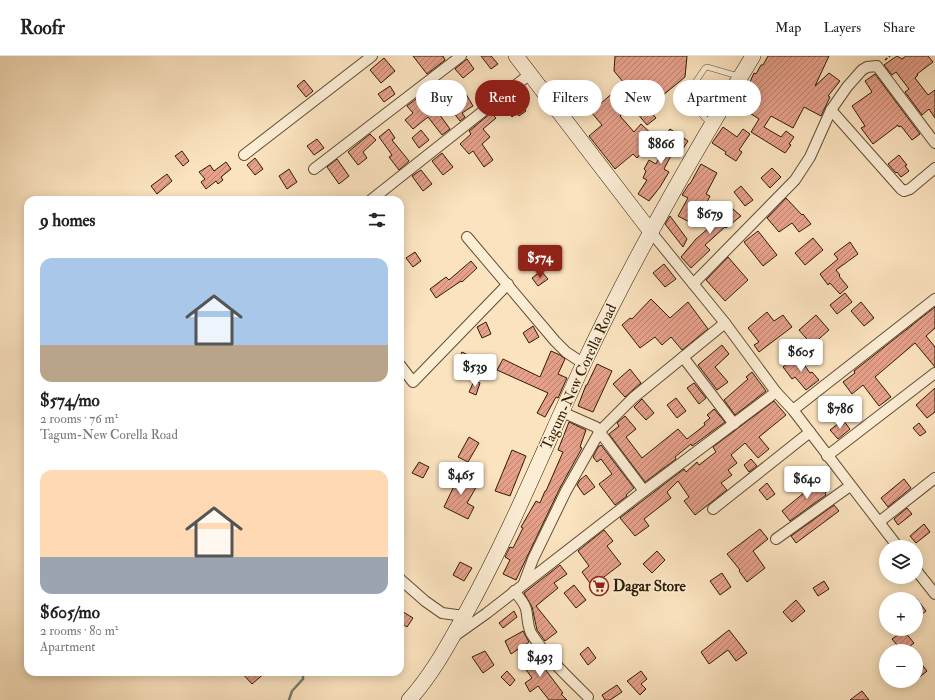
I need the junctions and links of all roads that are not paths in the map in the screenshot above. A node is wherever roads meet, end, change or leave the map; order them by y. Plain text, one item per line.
1 (372, 56) edge
2 (460, 56) edge
3 (516, 56) edge
4 (753, 56) edge
5 (530, 74) junction
6 (740, 76) junction
7 (831, 110) junction
8 (711, 125) junction
9 (935, 143) edge
10 (244, 155) dead end
11 (935, 168) edge
12 (314, 169) dead end
13 (376, 196) edge
14 (651, 232) junction
15 (467, 237) dead end
16 (508, 284) junction
17 (693, 284) junction
18 (935, 299) edge
19 (725, 324) junction
20 (683, 357) junction
21 (584, 364) junction
22 (404, 370) edge
23 (935, 373) edge
24 (776, 392) junction
25 (793, 410) junction
26 (562, 412) junction
27 (734, 424) junction
28 (600, 432) junction
29 (810, 432) junction
30 (827, 456) junction
31 (935, 478) edge
32 (850, 486) junction
33 (644, 491) junction
34 (713, 509) dead end
35 (879, 522) junction
36 (776, 539) dead end
37 (893, 540) edge
38 (923, 579) edge
39 (404, 583) edge
40 (524, 583) junction
41 (514, 591) junction
42 (935, 594) edge
43 (464, 616) junction
44 (452, 638) junction
45 (588, 697) dead end
46 (409, 700) edge

1 - 10 street
2 - 12 street
3 - 5 main road
4 - 6 main road, Tagum-New Corella Road
5 - 13 street
5 - 14 main road
6 - 8 main road, Tagum-New Corella Road
6 - 8 lane
7 - 9 street
7 - 11 street
7 - 17 street
8 - 14 main road, Tagum-New Corella Road
14 - 17 street
14 - 21 main road, Tagum-New Corella Road
15 - 16 street
16 - 21 street
16 - 22 street
17 - 19 street
18 - 25 street
19 - 20 street
19 - 24 street
20 - 27 street
20 - 28 street
21 - 26 main road, Tagum-New Corella Road
23 - 30 street
24 - 25 street
24 - 27 street
25 - 29 street
26 - 28 street
26 - 43 main road, Tagum-New Corella Road
27 - 33 street
28 - 33 street
28 - 40 street
29 - 30 street
29 - 34 street
30 - 32 street
31 - 35 street
32 - 35 street
32 - 36 street
33 - 40 street
35 - 37 street
38 - 42 street
39 - 43 street
40 - 41 street
41 - 44 street
41 - 45 street
43 - 44 main road, Tagum-New Corella Road
44 - 46 main road, Tagum-New Corella Road

